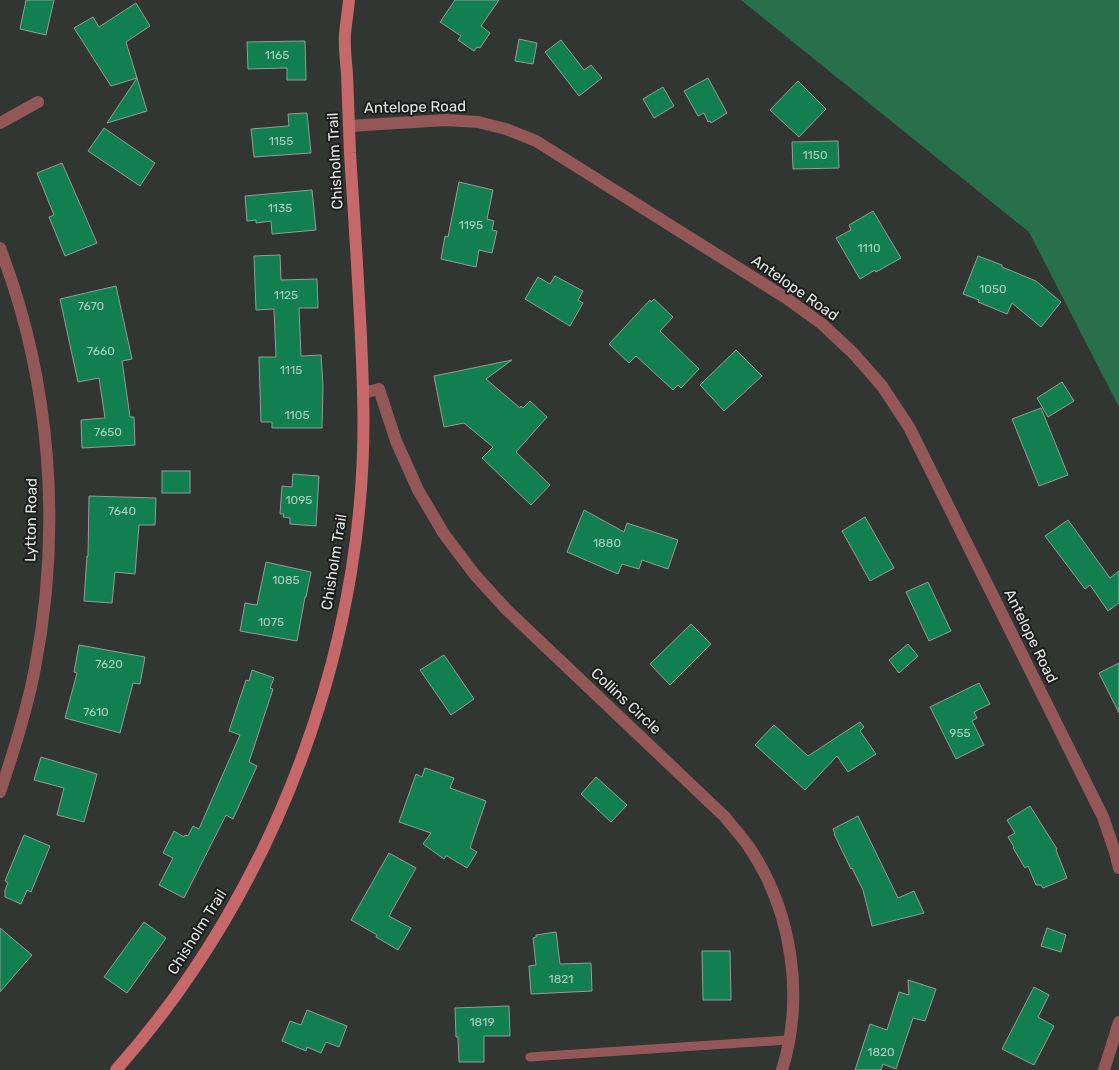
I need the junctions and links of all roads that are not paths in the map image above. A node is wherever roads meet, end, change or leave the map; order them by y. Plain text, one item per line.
1 (349, 0) edge
2 (38, 102) dead end
3 (0, 124) edge
4 (349, 126) junction
5 (0, 248) edge
6 (364, 393) junction
7 (0, 792) edge
8 (1118, 862) edge
9 (1119, 1022) edge
10 (788, 1040) junction
11 (530, 1057) dead end
12 (116, 1070) edge
13 (782, 1070) edge
14 (1104, 1070) edge

1 - 4 street, Chisholm Trail
2 - 3 street
4 - 6 street, Chisholm Trail
4 - 8 street, Antelope Road
5 - 7 street, Lytton Road
6 - 10 street, Collins Circle
6 - 12 street, Chisholm Trail
9 - 14 street
10 - 11 lane
10 - 13 street, Collins Circle

